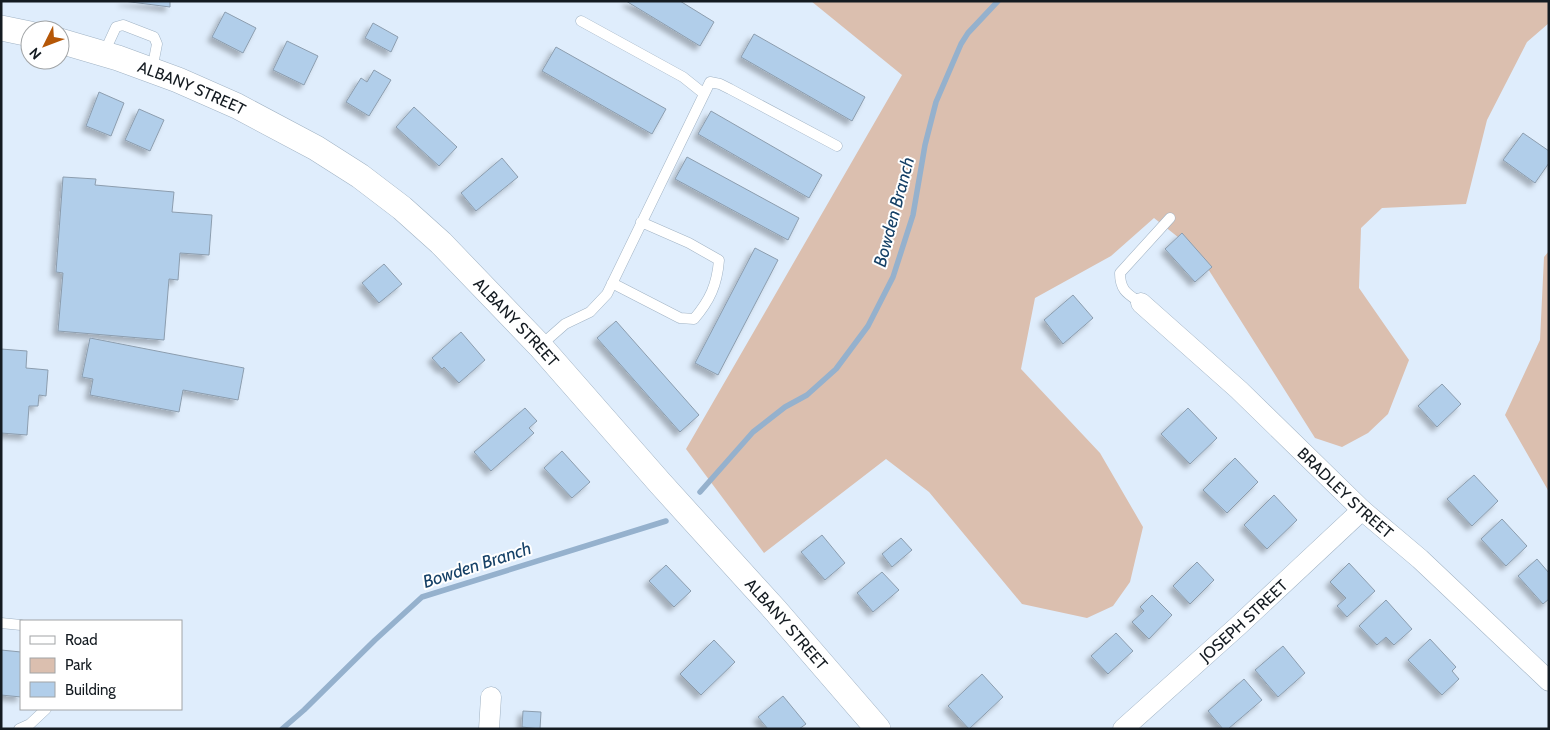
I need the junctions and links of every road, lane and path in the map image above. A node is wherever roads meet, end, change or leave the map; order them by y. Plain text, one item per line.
1 (581, 21) dead end
2 (1, 28) edge
3 (20, 32) edge
4 (70, 44) edge
5 (104, 54) junction
6 (152, 70) junction
7 (704, 93) junction
8 (837, 146) dead end
9 (1170, 218) dead end
10 (641, 222) junction
11 (612, 283) junction
12 (1142, 304) joint
13 (540, 346) junction
14 (1362, 510) junction
15 (1, 623) edge
16 (20, 625) edge
17 (1549, 681) edge
18 (491, 697) dead end
19 (45, 710) edge
20 (19, 729) edge
21 (489, 729) edge
22 (878, 729) edge
23 (1123, 729) edge

1 - 7 lane
2 - 3 street
4 - 5 street, ALBANY STREET
5 - 6 street, ALBANY STREET
5 - 6 lane
6 - 13 street, ALBANY STREET
7 - 8 lane
7 - 10 lane
9 - 12 lane
10 - 11 lane
10 - 11 lane
11 - 13 lane
12 - 14 street, BRADLEY STREET
13 - 22 street, ALBANY STREET
14 - 17 street, BRADLEY STREET
14 - 23 street, JOSEPH STREET
15 - 16 lane
18 - 21 street
19 - 20 lane

